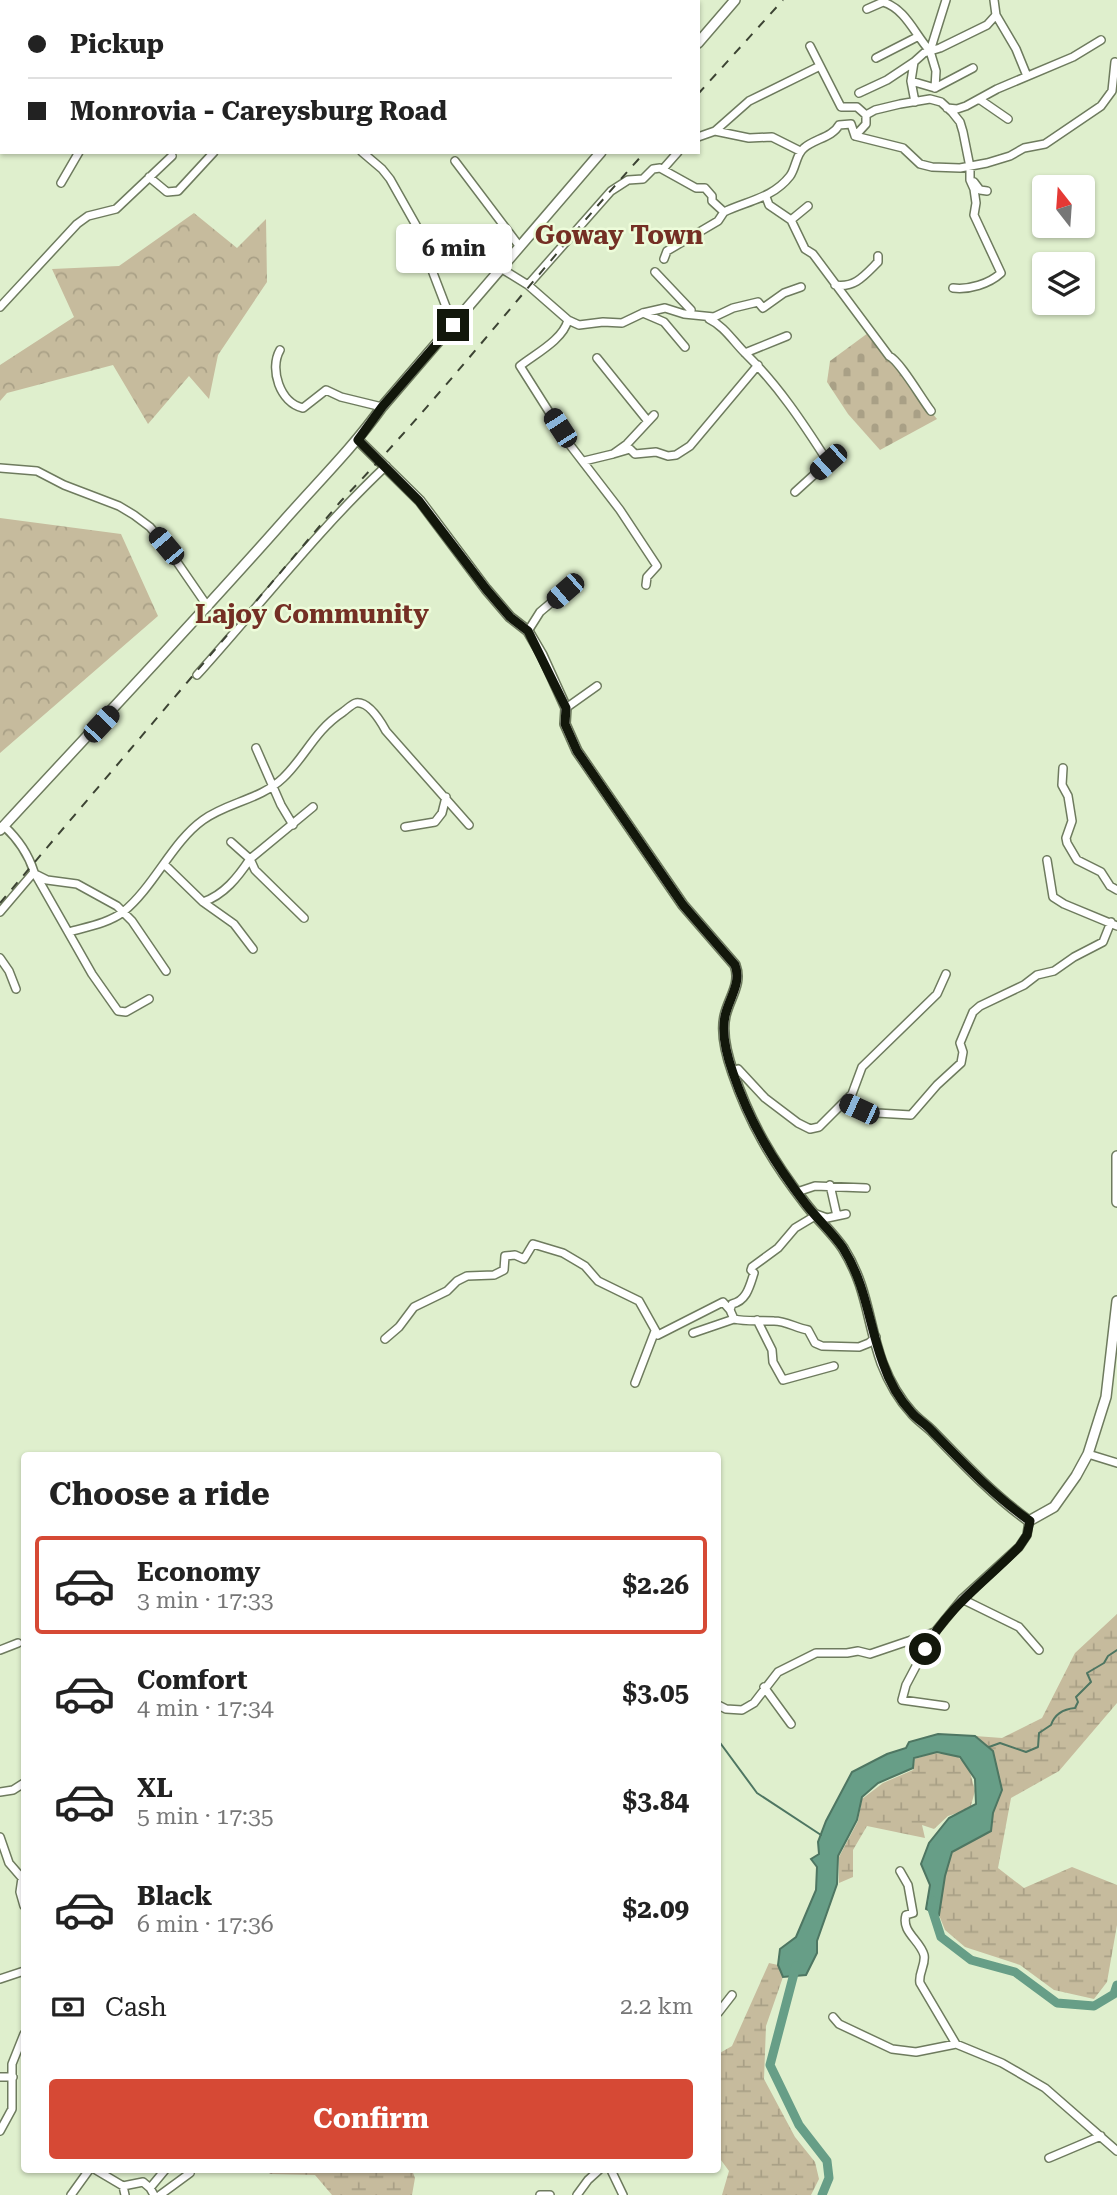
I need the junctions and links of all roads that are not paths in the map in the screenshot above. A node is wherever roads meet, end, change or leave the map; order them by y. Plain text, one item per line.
1 (735, 0) edge
2 (946, 0) edge
3 (994, 0) edge
4 (888, 2) edge
5 (867, 9) dead end
6 (996, 15) junction
7 (918, 37) junction
8 (1101, 40) dead end
9 (700, 41) edge
10 (810, 46) dead end
11 (930, 51) junction
12 (876, 58) dead end
13 (914, 62) junction
14 (1115, 62) dead end
15 (820, 66) junction
16 (973, 68) dead end
17 (1027, 76) junction
18 (911, 81) junction
19 (935, 88) junction
20 (859, 93) dead end
21 (979, 99) junction
22 (915, 102) junction
23 (947, 108) junction
24 (866, 115) junction
25 (1008, 119) dead end
26 (715, 131) junction
27 (700, 136) edge
28 (855, 136) junction
29 (800, 151) junction
30 (78, 154) edge
31 (212, 154) edge
32 (364, 154) edge
33 (597, 154) edge
34 (676, 154) edge
35 (172, 156) dead end
36 (454, 161) dead end
37 (970, 167) junction
38 (663, 169) junction
39 (149, 177) junction
40 (970, 180) junction
41 (61, 183) dead end
42 (986, 191) dead end
43 (766, 197) junction
44 (808, 206) dead end
45 (724, 212) junction
46 (791, 220) junction
47 (520, 247) junction
48 (878, 256) dead end
49 (664, 259) dead end
50 (502, 269) junction
51 (655, 272) dead end
52 (528, 285) junction
53 (834, 285) junction
54 (801, 287) dead end
55 (953, 288) dead end
56 (0, 307) edge
57 (691, 310) dead end
58 (643, 313) junction
59 (705, 317) junction
60 (568, 320) junction
61 (453, 325) junction
62 (788, 336) dead end
63 (685, 347) dead end
64 (280, 350) dead end
65 (745, 353) junction
66 (597, 358) dead end
67 (758, 365) junction
68 (382, 407) junction
69 (931, 411) dead end
70 (654, 415) dead end
71 (647, 420) junction
72 (358, 440) junction
73 (613, 454) junction
74 (584, 461) junction
75 (386, 466) junction
76 (0, 468) edge
77 (795, 492) dead end
78 (646, 585) dead end
79 (565, 591) dead end
80 (208, 607) junction
81 (528, 631) junction
82 (197, 676) dead end
83 (597, 687) dead end
84 (566, 708) junction
85 (256, 748) dead end
86 (1063, 768) dead end
87 (273, 786) junction
88 (446, 797) junction
89 (313, 807) dead end
90 (293, 825) junction
91 (469, 825) dead end
92 (405, 827) dead end
93 (2, 828) edge
94 (231, 842) dead end
95 (250, 859) junction
96 (1047, 860) dead end
97 (164, 864) junction
98 (34, 873) junction
99 (1117, 890) edge
100 (203, 902) junction
101 (0, 912) edge
102 (123, 912) junction
103 (304, 918) dead end
104 (1114, 924) edge
105 (69, 932) junction
106 (253, 948) dead end
107 (0, 958) edge
108 (166, 971) dead end
109 (946, 974) dead end
110 (16, 989) dead end
111 (149, 999) dead end
112 (733, 1072) junction
113 (845, 1102) junction
114 (1117, 1156) edge
115 (830, 1185) junction
116 (866, 1188) dead end
117 (797, 1192) junction
118 (1117, 1202) edge
119 (814, 1214) junction
120 (846, 1214) dead end
121 (837, 1216) junction
122 (1117, 1301) edge
123 (730, 1310) junction
124 (734, 1319) junction
125 (757, 1320) junction
126 (655, 1331) junction
127 (692, 1333) dead end
128 (876, 1337) junction
129 (385, 1339) dead end
130 (834, 1366) dead end
131 (635, 1383) dead end
132 (1088, 1454) junction
133 (1117, 1464) edge
134 (1030, 1521) junction
135 (962, 1599) junction
136 (935, 1632) junction
137 (18, 1643) dead end
138 (0, 1650) edge
139 (1039, 1650) dead end
140 (764, 1687) junction
141 (945, 1706) dead end
142 (721, 1707) edge
143 (791, 1724) dead end
144 (21, 1785) edge
145 (0, 1792) edge
146 (0, 1837) edge
147 (900, 1871) dead end
148 (21, 1877) edge
149 (21, 1972) edge
150 (0, 1979) edge
151 (732, 1996) dead end
152 (721, 2009) edge
153 (832, 2017) dead end
154 (21, 2041) edge
155 (956, 2044) junction
156 (0, 2077) edge
157 (13, 2077) junction
158 (0, 2132) edge
159 (1101, 2136) junction
160 (1117, 2151) edge
161 (1049, 2158) dead end
162 (86, 2173) edge
163 (101, 2173) edge
164 (162, 2173) edge
165 (190, 2173) dead end
166 (596, 2173) edge
167 (612, 2173) edge
168 (123, 2186) junction
169 (152, 2191) edge
170 (71, 2195) edge
171 (125, 2195) edge
172 (160, 2195) edge
173 (540, 2195) edge
174 (550, 2195) edge
175 (577, 2195) edge
176 (623, 2195) edge

1 - 9 main road
2 - 11 street
3 - 6 street
4 - 5 street
4 - 7 street
6 - 11 street
6 - 17 street
7 - 11 street
7 - 12 street
8 - 17 street
10 - 15 street
11 - 13 street
11 - 19 street
13 - 18 street
13 - 20 street
14 - 37 street
15 - 24 street
15 - 26 street
16 - 19 street
17 - 21 street
18 - 19 street
18 - 22 street
21 - 23 street
21 - 25 street
22 - 23 street
22 - 24 street
23 - 37 street
24 - 28 street
26 - 27 street
26 - 29 street
28 - 29 street
28 - 37 street
29 - 43 street
30 - 41 street
31 - 39 street
32 - 61 street
33 - 47 main road
34 - 38 street
35 - 39 street
36 - 47 street
37 - 40 street
38 - 45 street
38 - 52 street
39 - 56 street
40 - 42 street
40 - 55 street
43 - 45 street
43 - 46 street
44 - 46 street
45 - 49 street
46 - 53 street
47 - 50 main road
48 - 53 street
50 - 52 street
50 - 61 main road
51 - 57 street
52 - 60 street
53 - 69 street
54 - 59 street
58 - 59 street
58 - 60 street
58 - 63 street
59 - 65 street
60 - 74 street
61 - 68 main road
62 - 65 street
64 - 68 street
65 - 67 street
66 - 71 street
67 - 73 street
67 - 77 street
68 - 72 main road
70 - 71 street
71 - 73 street
72 - 75 main road
72 - 80 main road
73 - 74 street
74 - 78 street
75 - 81 main road
75 - 82 street
76 - 80 street
79 - 81 street
80 - 93 main road
81 - 84 main road
83 - 84 street
84 - 112 main road
85 - 87 street
86 - 99 street
87 - 88 street
87 - 90 street
87 - 97 street
88 - 91 street
88 - 92 street
89 - 90 street
90 - 95 street
93 - 98 street
94 - 95 street
95 - 100 street
95 - 103 street
96 - 104 street
97 - 100 street
97 - 102 street
98 - 101 street
98 - 102 street
98 - 105 street
100 - 106 street
102 - 105 street
102 - 108 street
104 - 113 street
105 - 111 street
107 - 110 street
109 - 113 street
112 - 113 street
112 - 117 main road
114 - 118 main road
115 - 116 street
115 - 117 street
115 - 121 street
117 - 119 main road
119 - 121 street
119 - 123 street
119 - 128 main road
120 - 121 street
122 - 132 main road
123 - 124 street
123 - 126 street
124 - 125 street
124 - 127 street
125 - 128 street
125 - 130 street
126 - 129 street
126 - 131 street
128 - 134 main road
132 - 133 street
132 - 134 main road
134 - 135 street
135 - 136 street
135 - 139 street
136 - 140 street
136 - 141 street
137 - 138 street
140 - 142 street
140 - 143 street
144 - 145 street
146 - 148 street
147 - 155 street
149 - 150 street
151 - 152 street
153 - 155 street
154 - 157 street
155 - 159 street
156 - 157 street
157 - 158 street
159 - 160 street
159 - 161 street
162 - 170 street
163 - 168 street
164 - 169 street
165 - 172 street
166 - 175 street
167 - 176 street
168 - 169 street
168 - 171 street
173 - 174 street

